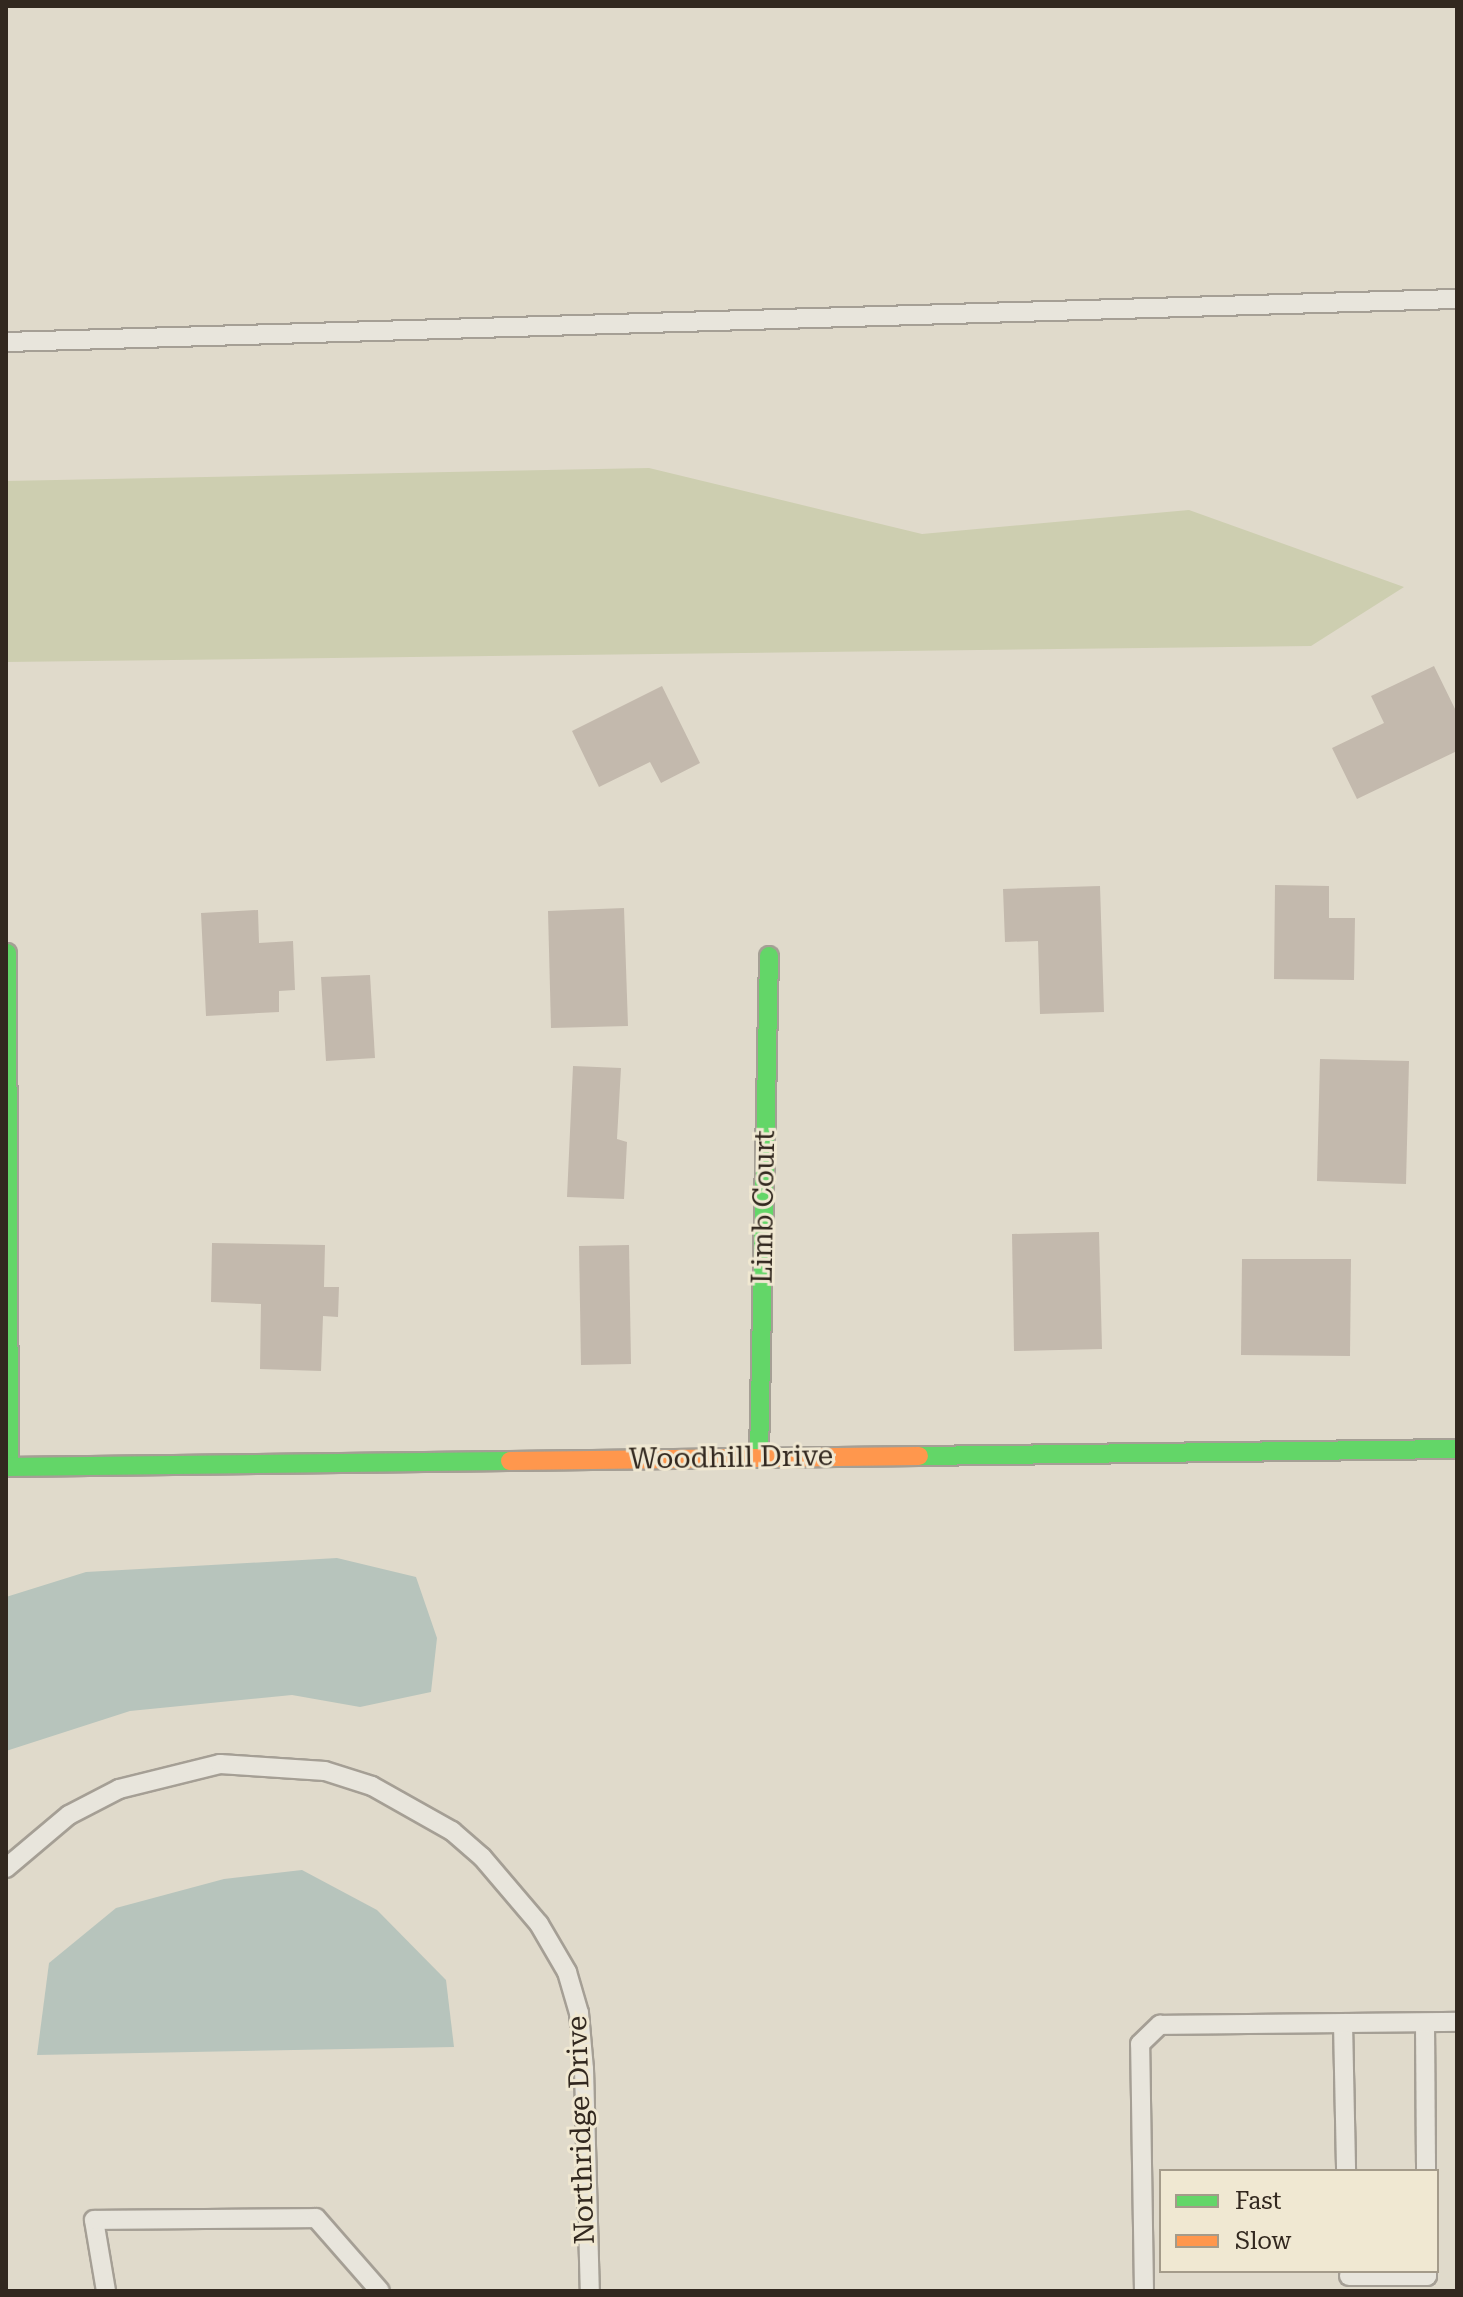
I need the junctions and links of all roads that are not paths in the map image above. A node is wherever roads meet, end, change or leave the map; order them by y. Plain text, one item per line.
1 (1457, 299) edge
2 (6, 342) edge
3 (7, 953) edge
4 (769, 956) dead end
5 (1457, 1449) edge
6 (759, 1457) junction
7 (7, 1467) edge
8 (6, 1868) edge
9 (1457, 2022) edge
10 (1343, 2023) junction
11 (1425, 2023) junction
12 (1346, 2169) edge
13 (1426, 2169) edge
14 (1427, 2273) edge
15 (1349, 2279) edge
16 (106, 2291) edge
17 (380, 2291) edge
18 (590, 2291) edge
19 (1144, 2291) edge

1 - 2 lane
3 - 7 street
4 - 6 street, Limb Court
5 - 6 street, Woodhill Drive
6 - 7 street, Woodhill Drive
8 - 18 lane, Northridge Drive
9 - 11 lane
10 - 11 lane
10 - 12 lane
10 - 19 lane
11 - 13 lane
14 - 15 lane
16 - 17 lane

